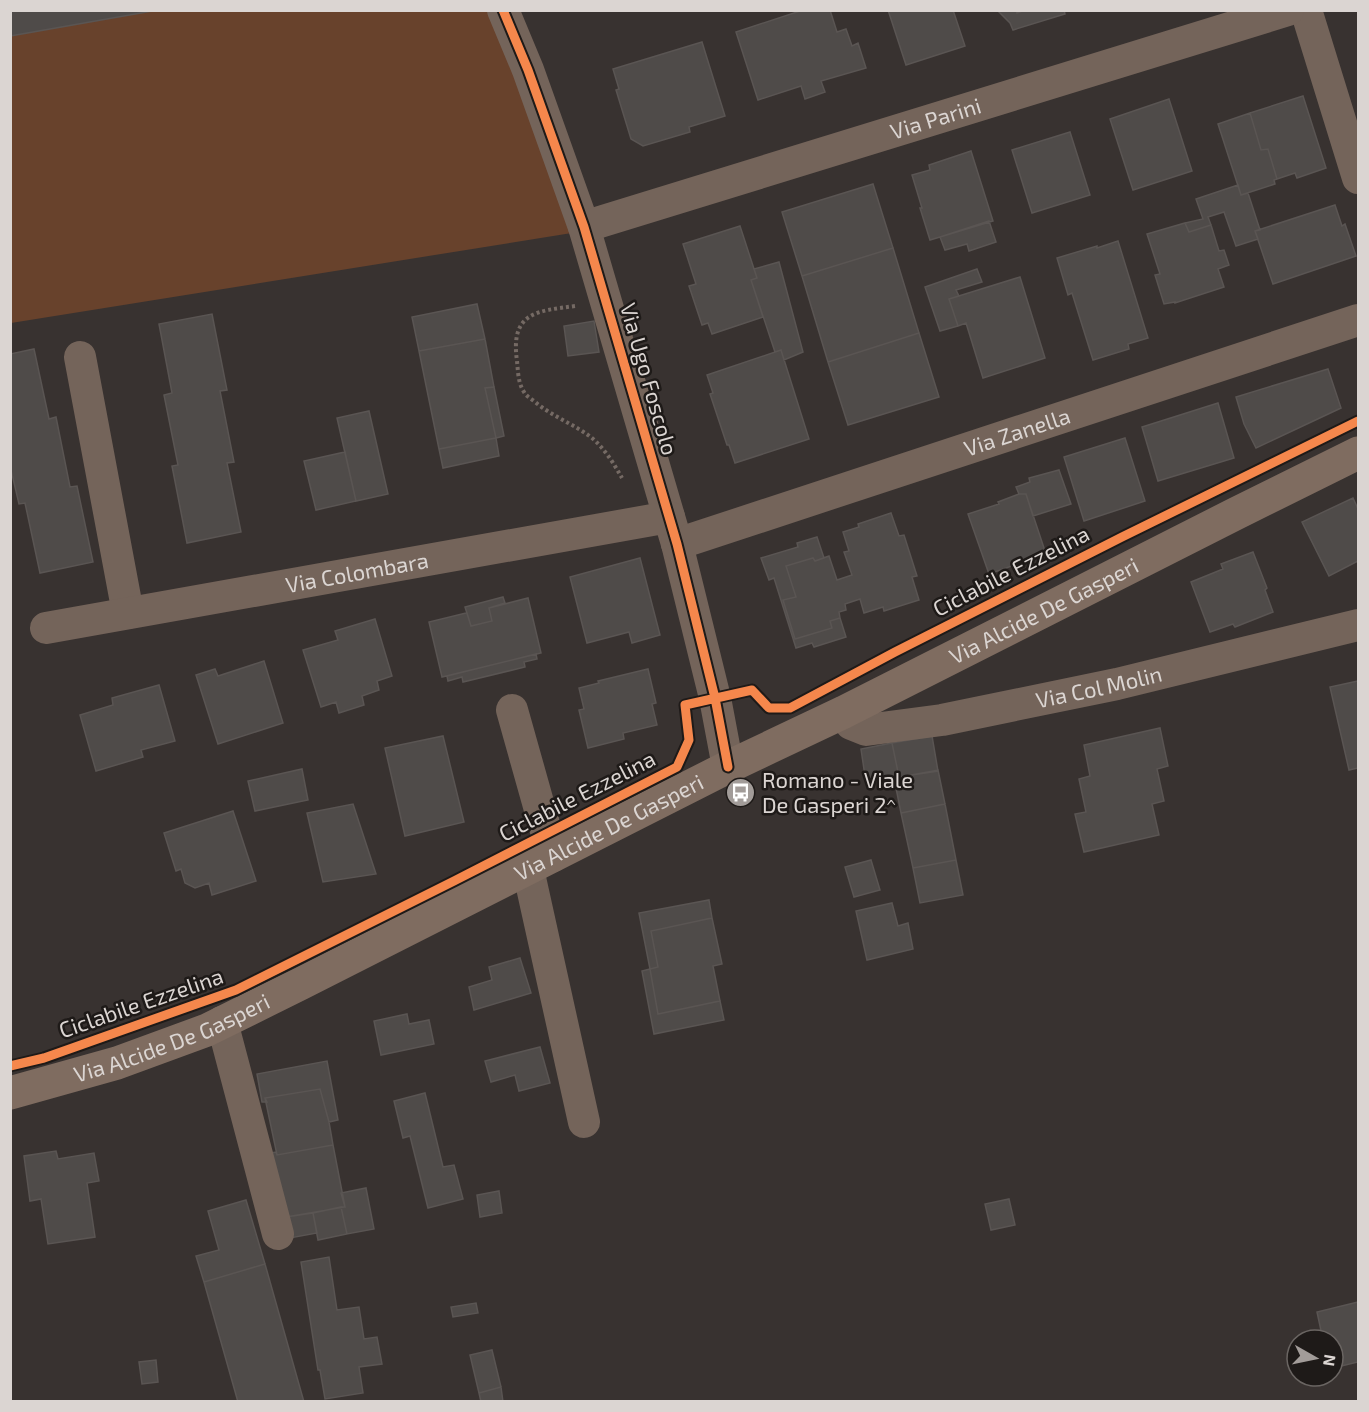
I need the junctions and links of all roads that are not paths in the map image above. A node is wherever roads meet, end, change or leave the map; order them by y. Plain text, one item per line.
1 (502, 10) edge
2 (1287, 10) edge
3 (1306, 10) edge
4 (1359, 178) edge
5 (584, 227) junction
6 (1359, 321) edge
7 (80, 357) dead end
8 (1359, 453) edge
9 (673, 530) junction
10 (128, 613) junction
11 (1359, 625) edge
12 (46, 628) dead end
13 (512, 710) dead end
14 (844, 712) junction
15 (728, 767) junction
16 (541, 863) junction
17 (222, 1022) junction
18 (10, 1093) edge
19 (584, 1122) dead end
20 (278, 1234) dead end

1 - 5 street, Via Ugo Foscolo
2 - 5 street, Via Parini
3 - 4 street
5 - 9 street, Via Ugo Foscolo
6 - 9 street, Via Zanella
7 - 10 street
8 - 14 main road, Via Alcide De Gasperi
9 - 10 street, Via Colombara
9 - 15 street, Via Ugo Foscolo
10 - 12 street, Via Colombara
11 - 14 street, Via Col Molin
13 - 16 street
14 - 15 main road, Via Alcide De Gasperi
15 - 16 main road, Via Alcide De Gasperi
16 - 17 main road, Via Alcide De Gasperi
16 - 19 street
17 - 18 main road, Via Alcide De Gasperi
17 - 20 street

